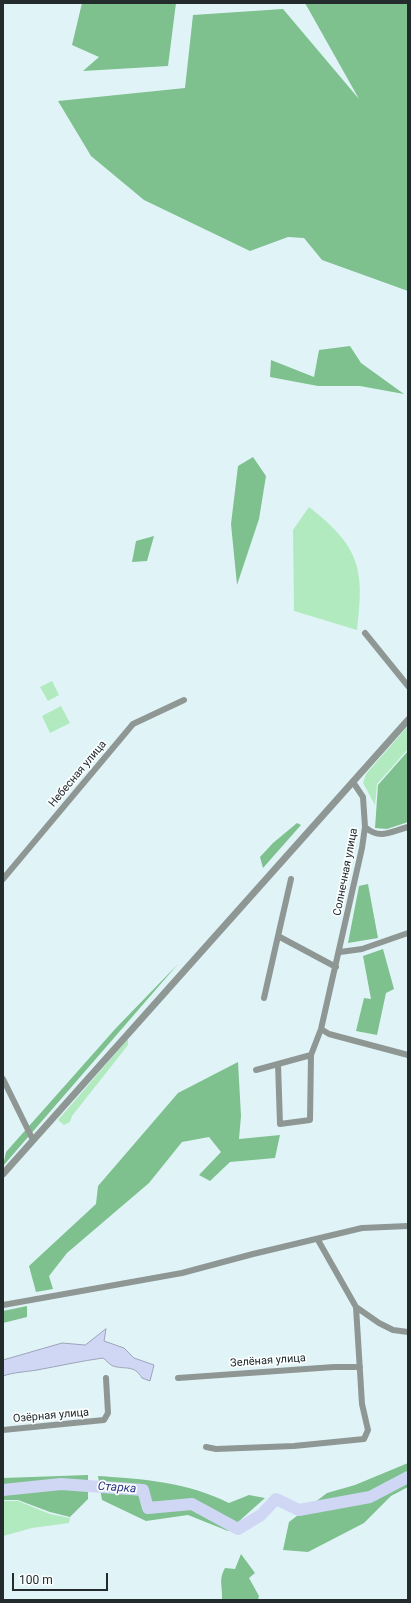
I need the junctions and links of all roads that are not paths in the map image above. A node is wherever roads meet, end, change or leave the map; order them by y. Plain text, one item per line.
1 (365, 633) dead end
2 (408, 686) edge
3 (184, 700) dead end
4 (408, 720) edge
5 (353, 782) junction
6 (365, 827) junction
7 (408, 827) edge
8 (291, 879) dead end
9 (3, 880) edge
10 (408, 933) edge
11 (278, 936) junction
12 (340, 952) junction
13 (336, 967) junction
14 (264, 998) dead end
15 (321, 1029) junction
16 (311, 1055) junction
17 (408, 1055) edge
18 (278, 1064) junction
19 (256, 1070) dead end
20 (3, 1079) edge
21 (34, 1140) junction
22 (3, 1174) edge
23 (408, 1226) edge
24 (318, 1240) junction
25 (3, 1305) edge
26 (356, 1307) junction
27 (408, 1332) edge
28 (360, 1367) junction
29 (106, 1378) dead end
30 (178, 1378) dead end
31 (3, 1430) edge
32 (206, 1447) dead end

1 - 2 street
3 - 9 street, Небесная улица
4 - 5 street
5 - 6 street, Солнечная улица
5 - 21 street
6 - 7 street
6 - 12 street, Солнечная улица
8 - 11 street
10 - 12 street
11 - 13 street
11 - 14 street
12 - 13 street, Солнечная улица
13 - 15 street, Солнечная улица
15 - 16 street, Солнечная улица
15 - 17 street
16 - 18 street
16 - 18 street, Солнечная улица
18 - 19 street
20 - 21 street
21 - 22 street
23 - 24 street
24 - 25 street
24 - 26 street
26 - 27 street
26 - 28 street
28 - 30 street, Зелёная улица
28 - 32 street
29 - 31 street, Озёрная улица

